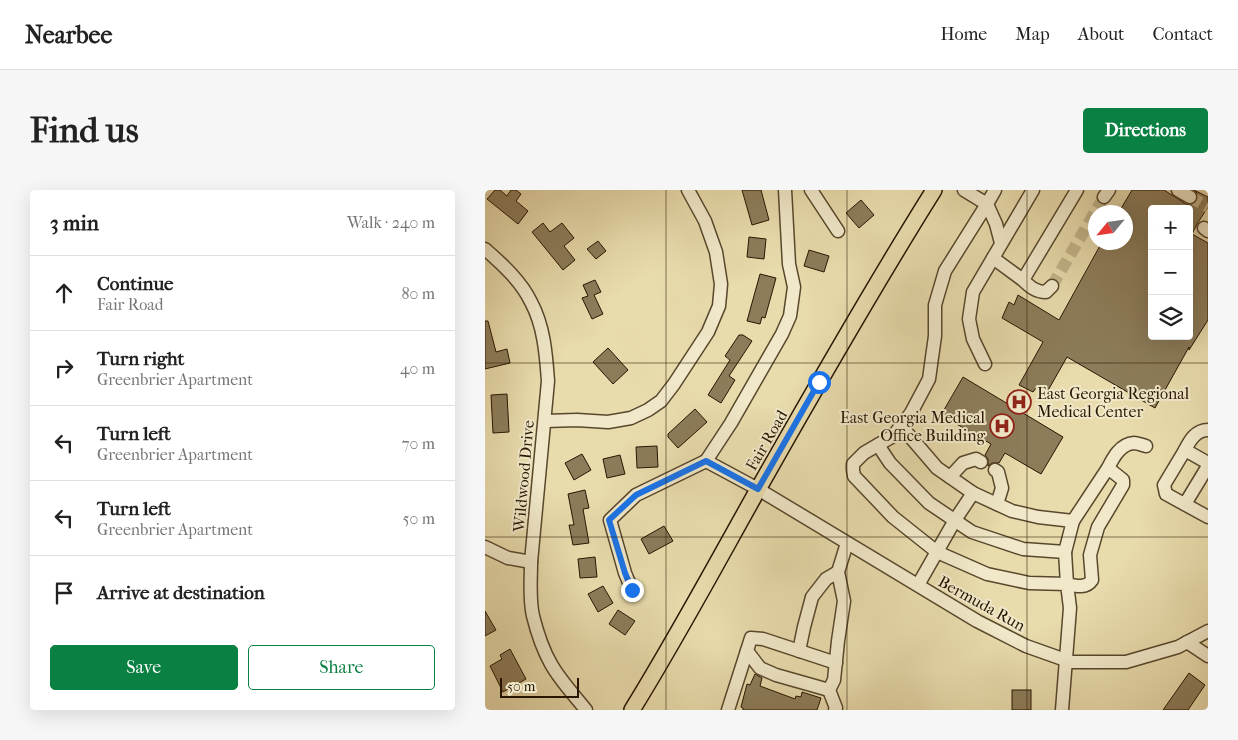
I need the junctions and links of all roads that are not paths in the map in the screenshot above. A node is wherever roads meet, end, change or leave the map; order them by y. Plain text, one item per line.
1 (688, 190) edge
2 (785, 190) edge
3 (811, 190) edge
4 (934, 190) edge
5 (964, 190) edge
6 (995, 190) edge
7 (1033, 190) edge
8 (1077, 190) edge
9 (1178, 190) edge
10 (1190, 197) tunnel mouth
11 (987, 204) junction
12 (838, 231) dead end
13 (1001, 243) junction
14 (485, 249) edge
15 (993, 258) junction
16 (1023, 280) junction
17 (1052, 286) dead end
18 (985, 364) dead end
19 (545, 421) junction
20 (901, 426) junction
21 (1208, 430) edge
22 (878, 445) junction
23 (1146, 446) dead end
24 (1185, 450) junction
25 (706, 461) junction
26 (981, 462) dead end
27 (1208, 465) edge
28 (1108, 468) junction
29 (995, 470) dead end
30 (950, 477) junction
31 (758, 489) junction
32 (973, 493) junction
33 (997, 504) junction
34 (1185, 504) junction
35 (1208, 517) edge
36 (955, 520) junction
37 (1073, 521) junction
38 (847, 543) junction
39 (485, 546) edge
40 (937, 552) junction
41 (1065, 552) junction
42 (531, 562) junction
43 (838, 572) junction
44 (1067, 584) junction
45 (918, 585) junction
46 (632, 590) dead end
47 (1208, 631) edge
48 (1187, 642) junction
49 (747, 651) junction
50 (799, 651) junction
51 (1208, 656) edge
52 (1066, 660) junction
53 (836, 663) junction
54 (760, 668) junction
55 (739, 675) junction
56 (829, 690) junction
57 (586, 710) edge
58 (632, 710) edge
59 (728, 710) edge
60 (835, 710) edge
61 (1062, 710) edge

1 - 19 street
2 - 25 street
3 - 12 street
4 - 31 main road, Fair Road
5 - 11 street
6 - 11 street
7 - 13 street
8 - 16 street
9 - 10 street
11 - 13 street
11 - 20 street
13 - 15 street
14 - 19 street, Wildwood Drive
15 - 16 street
15 - 18 street
16 - 17 street
19 - 42 street, Wildwood Drive
20 - 22 street
20 - 30 street
21 - 24 street
22 - 36 street
22 - 40 street
23 - 28 street
24 - 27 street
24 - 34 street
25 - 31 street, Bermuda Run
25 - 46 street
26 - 30 street
27 - 34 street
28 - 37 street
28 - 44 street
29 - 33 street
30 - 32 street
31 - 38 street, Bermuda Run
31 - 58 main road, Fair Road
32 - 33 street
32 - 36 street
33 - 37 street
34 - 35 street
36 - 40 street
36 - 41 street
37 - 41 street
38 - 43 street
38 - 45 street, Bermuda Run
39 - 42 street
40 - 44 street
40 - 45 street
41 - 44 street
42 - 57 street, Wildwood Drive
43 - 50 street
43 - 53 street
44 - 52 street
45 - 52 street, Bermuda Run
47 - 48 street, Bermuda Run
48 - 51 street
48 - 52 street, Bermuda Run
49 - 50 street
49 - 54 street
49 - 55 street
50 - 53 street
52 - 61 street
53 - 56 street
54 - 55 street
54 - 56 street
55 - 59 street
56 - 60 street

